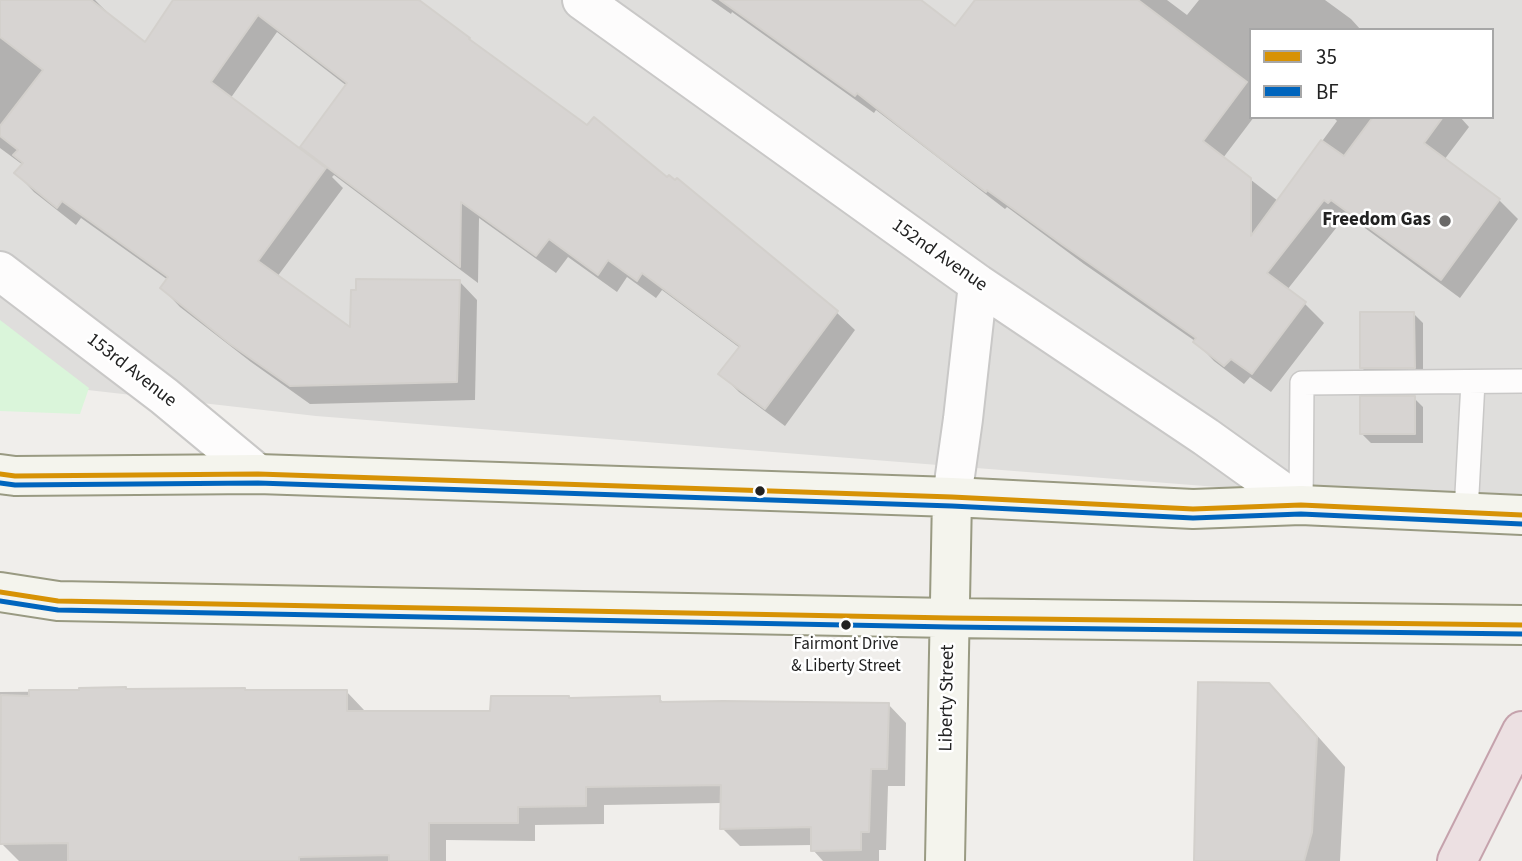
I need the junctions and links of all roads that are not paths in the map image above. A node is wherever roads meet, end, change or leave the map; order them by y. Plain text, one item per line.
1 (582, 0) edge
2 (0, 271) edge
3 (978, 284) junction
4 (1522, 381) edge
5 (1473, 382) junction
6 (0, 474) edge
7 (258, 474) junction
8 (952, 497) junction
9 (1301, 505) junction
10 (1466, 512) junction
11 (1522, 515) edge
12 (0, 592) edge
13 (950, 618) junction
14 (1522, 625) edge
15 (1522, 731) edge
16 (945, 861) edge
17 (1457, 861) edge

1 - 3 street, 152nd Avenue
2 - 7 street, 153rd Avenue
3 - 8 street, Liberty Street
3 - 9 street, 152nd Avenue
4 - 5 lane
5 - 9 lane
5 - 10 lane
6 - 7 main road
7 - 8 main road
8 - 9 main road
8 - 13 main road, Liberty Street
9 - 10 main road
10 - 11 main road
12 - 13 main road
13 - 14 main road
13 - 16 main road, Liberty Street
15 - 17 highway

